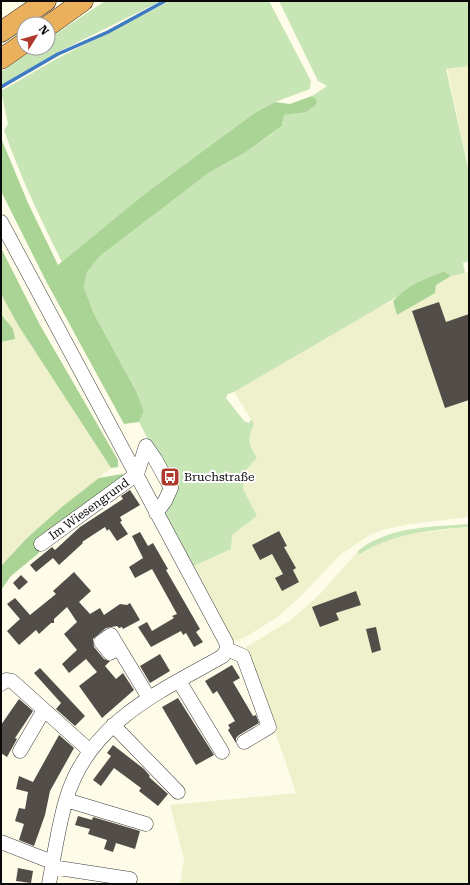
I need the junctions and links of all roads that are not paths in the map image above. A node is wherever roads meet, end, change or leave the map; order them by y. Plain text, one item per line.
1 (46, 1) edge
2 (84, 1) edge
3 (56, 20) edge
4 (1, 32) edge
5 (16, 49) edge
6 (1, 59) edge
7 (1, 222) edge
8 (137, 474) junction
9 (156, 513) junction
10 (41, 544) dead end
11 (119, 648) dead end
12 (227, 649) junction
13 (179, 681) junction
14 (1, 684) edge
15 (149, 698) junction
16 (44, 710) junction
17 (113, 725) junction
18 (244, 742) dead end
19 (20, 751) dead end
20 (90, 751) junction
21 (222, 752) dead end
22 (178, 792) dead end
23 (66, 800) junction
24 (146, 824) dead end
25 (1, 842) edge
26 (52, 864) junction
27 (130, 879) dead end
28 (49, 884) edge

1 - 4 highway
2 - 3 highway
5 - 6 highway
7 - 8 street
8 - 9 street
8 - 9 street
8 - 10 street, Im Wiesengrund
9 - 12 street
11 - 15 street
12 - 13 street
12 - 18 street
13 - 15 street
13 - 21 street
14 - 16 street
15 - 17 street
16 - 19 street
16 - 20 street
17 - 20 street
17 - 22 street
20 - 23 street
23 - 24 street
23 - 26 street
25 - 26 street
26 - 27 street
26 - 28 street

